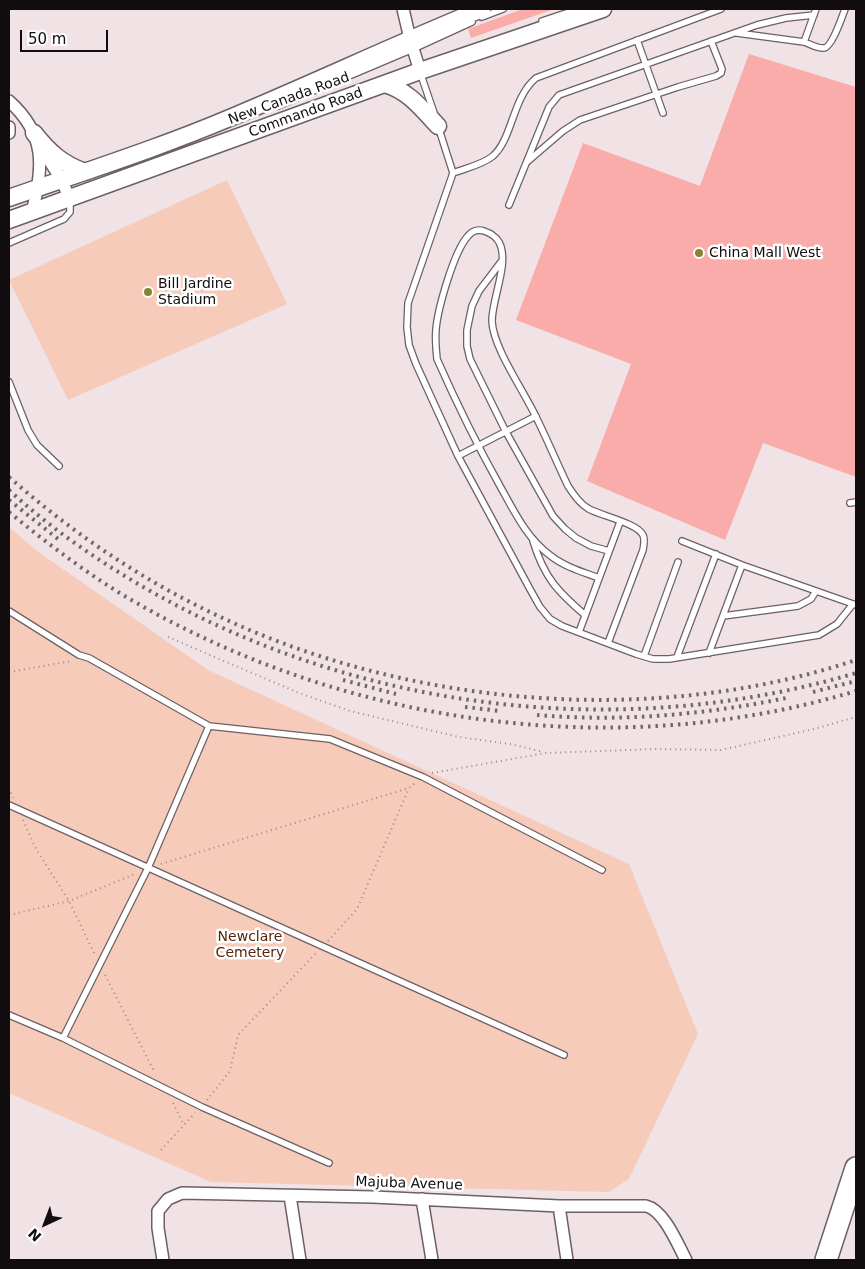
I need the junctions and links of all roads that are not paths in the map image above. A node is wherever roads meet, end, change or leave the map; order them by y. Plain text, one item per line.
1 (403, 9) edge
2 (482, 9) edge
3 (503, 9) edge
4 (578, 9) edge
5 (603, 9) edge
6 (722, 9) edge
7 (845, 9) edge
8 (815, 12) edge
9 (535, 24) dead end
10 (735, 32) junction
11 (637, 40) junction
12 (711, 41) junction
13 (804, 42) junction
14 (411, 44) junction
15 (436, 58) dead end
16 (646, 64) junction
17 (419, 68) junction
18 (384, 84) junction
19 (657, 94) junction
20 (9, 101) edge
21 (272, 109) dead end
22 (663, 113) dead end
23 (438, 126) junction
24 (9, 127) edge
25 (9, 133) edge
26 (209, 134) dead end
27 (36, 138) junction
28 (526, 164) junction
29 (85, 172) junction
30 (453, 173) junction
31 (65, 189) junction
32 (9, 198) edge
33 (35, 200) junction
34 (9, 204) edge
35 (509, 204) dead end
36 (9, 214) edge
37 (9, 220) edge
38 (9, 243) edge
39 (502, 260) junction
40 (9, 382) edge
41 (536, 416) junction
42 (506, 432) junction
43 (478, 446) junction
44 (458, 456) junction
45 (60, 466) dead end
46 (620, 522) junction
47 (533, 539) junction
48 (682, 541) dead end
49 (609, 551) junction
50 (716, 554) junction
51 (678, 562) dead end
52 (742, 564) junction
53 (599, 578) junction
54 (816, 591) junction
55 (854, 604) edge
56 (9, 610) edge
57 (585, 615) junction
58 (723, 616) junction
59 (579, 632) junction
60 (608, 643) junction
61 (708, 653) junction
62 (644, 656) junction
63 (676, 657) junction
64 (209, 726) junction
65 (9, 805) edge
66 (148, 868) junction
67 (602, 870) dead end
68 (9, 1015) edge
69 (63, 1038) junction
70 (564, 1055) dead end
71 (329, 1163) dead end
72 (856, 1168) edge
73 (290, 1196) junction
74 (422, 1199) junction
75 (559, 1206) junction
76 (163, 1260) edge
77 (300, 1260) edge
78 (432, 1260) edge
79 (567, 1260) edge
80 (686, 1260) edge
81 (826, 1260) edge

1 - 14 street
2 - 14 main road, Commando Road
3 - 14 lane, New Canada Road
4 - 9 lane
5 - 17 main road, Commando Road
6 - 11 lane
7 - 13 lane
8 - 10 lane
8 - 13 lane
10 - 12 lane
10 - 13 lane
11 - 16 lane
11 - 30 lane
12 - 16 lane
12 - 19 lane
14 - 17 street
14 - 21 lane, New Canada Road
14 - 29 main road, Commando Road
15 - 17 lane, New Canada Road
16 - 19 lane
16 - 28 lane
17 - 18 main road, Commando Road
17 - 23 lane
17 - 31 lane, New Canada Road
18 - 23 main road
18 - 31 main road, Commando Road
19 - 22 lane
19 - 28 lane
20 - 27 street
23 - 30 lane
24 - 25 street
26 - 31 lane
27 - 29 main road
27 - 31 street
27 - 33 street
28 - 35 lane
29 - 31 main road, Commando Road
30 - 44 lane
31 - 33 main road, Commando Road
31 - 33 main road, Commando Road
31 - 38 lane
32 - 33 main road, Commando Road
33 - 34 lane
33 - 36 lane
33 - 37 main road, Commando Road
39 - 41 lane
39 - 42 lane
39 - 43 lane
40 - 45 lane
41 - 42 lane
41 - 46 lane
42 - 43 lane
42 - 49 lane
43 - 44 lane
43 - 47 lane
44 - 59 lane
46 - 49 lane
46 - 60 lane
47 - 53 lane
47 - 57 lane
48 - 50 lane
49 - 53 lane
50 - 52 lane
50 - 63 lane
51 - 62 lane
52 - 54 lane
52 - 58 lane
53 - 57 lane
54 - 55 lane
54 - 58 lane
55 - 61 lane
56 - 64 lane
57 - 59 lane
58 - 61 lane
59 - 60 lane
60 - 62 lane
61 - 63 lane
62 - 63 lane
64 - 66 lane
64 - 67 lane
65 - 66 lane
66 - 69 lane
66 - 70 lane
68 - 69 lane
69 - 71 lane
72 - 81 highway
73 - 74 street, Majuba Avenue
73 - 76 street, Majuba Avenue
73 - 77 street
74 - 75 street, Majuba Avenue
74 - 78 street
75 - 79 street
75 - 80 street, Majuba Avenue

